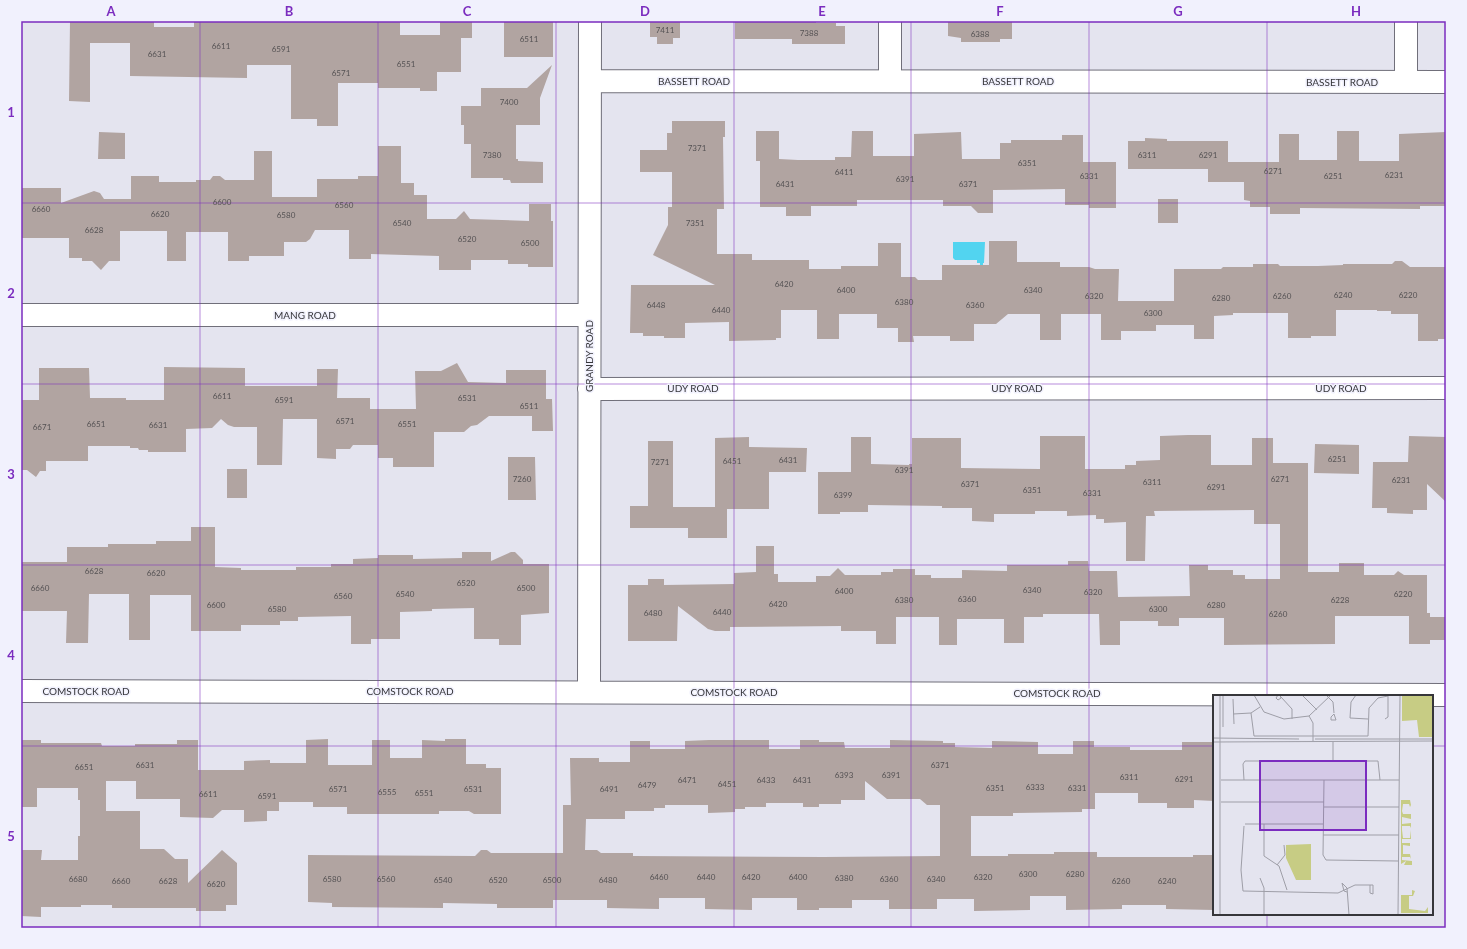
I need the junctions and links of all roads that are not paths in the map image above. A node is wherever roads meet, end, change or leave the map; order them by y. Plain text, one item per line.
1 (590, 21) edge
2 (890, 21) edge
3 (1406, 21) edge
4 (590, 81) junction
5 (890, 81) junction
6 (1406, 82) junction
7 (1446, 82) edge
8 (21, 315) edge
9 (589, 315) junction
10 (589, 388) junction
11 (1446, 388) edge
12 (21, 691) edge
13 (589, 691) junction
14 (1446, 695) edge

1 - 4 street, GRANDY ROAD
2 - 5 street
3 - 6 street
4 - 5 street, BASSETT ROAD
4 - 9 street, GRANDY ROAD
5 - 6 street, BASSETT ROAD
6 - 7 street, BASSETT ROAD
8 - 9 street, MANG ROAD
9 - 10 street, GRANDY ROAD
10 - 11 street, UDY ROAD
10 - 13 street, GRANDY ROAD
12 - 13 street, COMSTOCK ROAD
13 - 14 street, COMSTOCK ROAD

